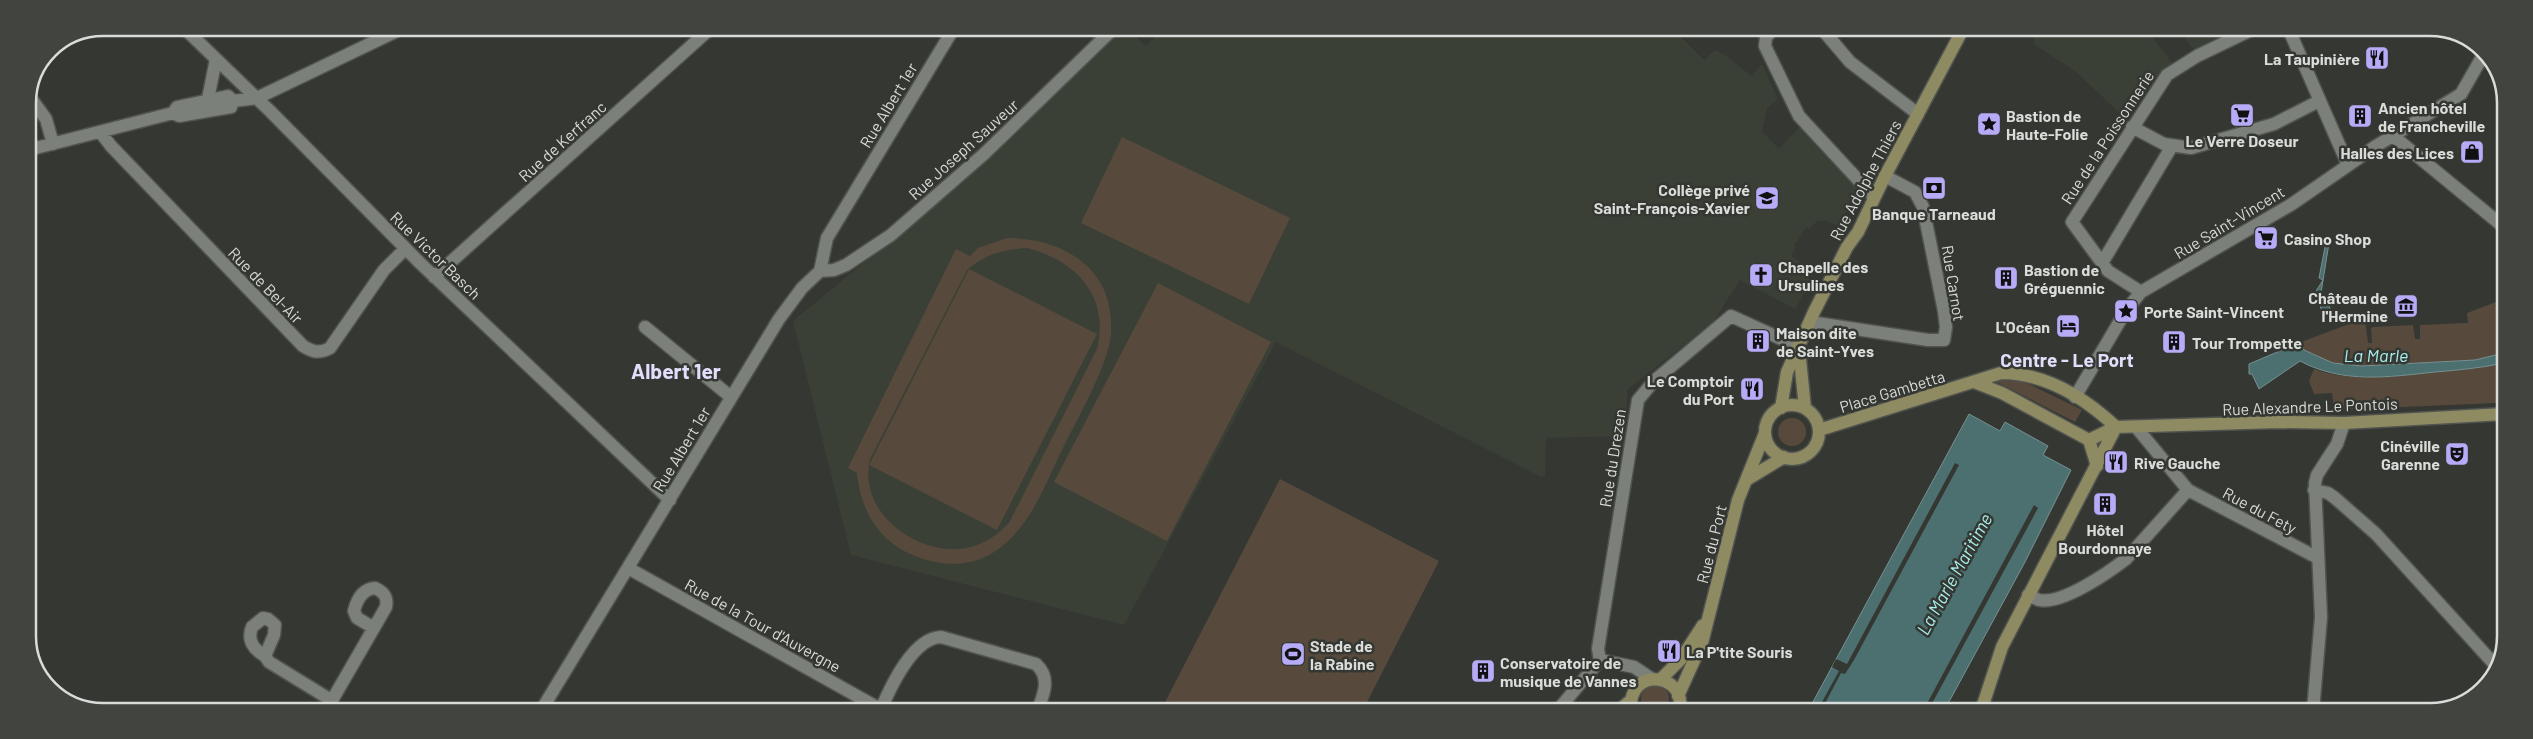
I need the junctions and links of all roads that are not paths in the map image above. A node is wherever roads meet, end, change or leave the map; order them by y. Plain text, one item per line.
1 (192, 36) edge
2 (386, 36) edge
3 (702, 36) edge
4 (949, 36) edge
5 (1107, 36) edge
6 (1767, 36) edge
7 (1828, 36) edge
8 (1960, 36) edge
9 (2239, 36) edge
10 (2292, 36) edge
11 (216, 59) junction
12 (2481, 60) edge
13 (257, 98) junction
14 (208, 99) junction
15 (233, 101) junction
16 (2319, 101) junction
17 (36, 106) edge
18 (173, 113) junction
19 (1918, 114) junction
20 (2132, 127) junction
21 (101, 133) junction
22 (2393, 136) junction
23 (54, 144) junction
24 (2172, 146) junction
25 (36, 148) edge
26 (2348, 165) junction
27 (1885, 176) junction
28 (1874, 197) junction
29 (2497, 221) edge
30 (405, 249) junction
31 (2102, 263) junction
32 (820, 271) junction
33 (434, 277) junction
34 (2141, 292) junction
35 (1810, 322) junction
36 (644, 327) dead end
37 (1799, 347) junction
38 (1974, 382) junction
39 (2075, 396) junction
40 (730, 397) junction
41 (1781, 408) junction
42 (1805, 408) junction
43 (2497, 414) edge
44 (2344, 423) junction
45 (2116, 427) junction
46 (2136, 427) junction
47 (1819, 430) junction
48 (1765, 434) junction
49 (2089, 440) junction
50 (1784, 457) junction
51 (2097, 466) junction
52 (1746, 480) junction
53 (2188, 490) junction
54 (2314, 490) junction
55 (670, 500) junction
56 (2318, 558) junction
57 (628, 568) junction
58 (2028, 595) junction
59 (1708, 617) junction
60 (374, 628) dead end
61 (265, 656) dead end
62 (1600, 660) junction
63 (2492, 661) edge
64 (1656, 679) junction
65 (1678, 696) junction
66 (328, 703) edge
67 (330, 703) edge
68 (546, 703) edge
69 (869, 703) edge
70 (884, 703) edge
71 (1040, 703) edge
72 (1564, 703) edge
73 (1632, 703) edge
74 (1678, 703) edge
75 (1984, 703) edge
76 (2314, 703) edge

1 - 11 street, Rue Victor Basch
2 - 13 street
3 - 33 street, Rue de Kerfranc
4 - 32 street, Rue Albert 1er
5 - 32 street, Rue Joseph Sauveur
6 - 28 street
7 - 19 street
8 - 19 main road, Rue Adolphe Thiers
9 - 20 street, Rue de la Poissonnerie
10 - 16 street
11 - 13 street, Rue Victor Basch
11 - 14 street
12 - 22 street, Rue Saint-Vincent
13 - 15 street
13 - 30 street, Rue Victor Basch
14 - 15 street
14 - 18 street
15 - 18 street
16 - 24 street
16 - 26 street
17 - 23 street
18 - 21 street
19 - 27 main road, Rue Adolphe Thiers
20 - 24 street
20 - 31 street, Rue de la Poissonnerie
21 - 23 street
21 - 30 street, Rue de Bel-Air
22 - 26 street, Rue Saint-Vincent
22 - 29 street
23 - 25 street
24 - 31 street
26 - 34 street, Rue Saint-Vincent
27 - 28 main road, Rue Adolphe Thiers
27 - 35 street, Rue Carnot
28 - 35 main road, Rue Adolphe Thiers
30 - 33 street, Rue Victor Basch
31 - 34 street
32 - 40 street, Rue Albert 1er
33 - 55 street, Rue Victor Basch
34 - 39 street, Rue Saint-Vincent
35 - 37 main road, Rue Adolphe Thiers
36 - 40 street
37 - 41 main road
37 - 42 main road
37 - 62 street, Rue du Drezen
38 - 39 main road, Place Gambetta
38 - 47 main road, Place Gambetta
38 - 49 main road
39 - 45 main road, Place Gambetta
40 - 55 street, Rue Albert 1er
41 - 42 main road
41 - 48 main road
42 - 47 main road
43 - 44 main road, Rue Alexandre Le Pontois
44 - 46 main road, Rue Alexandre Le Pontois
44 - 54 street
45 - 46 main road, Rue Alexandre Le Pontois
45 - 49 main road
45 - 51 main road
46 - 53 street
47 - 50 main road
48 - 50 main road
48 - 52 main road, Rue du Port
49 - 51 main road
50 - 52 main road
51 - 58 main road
52 - 59 main road, Rue du Port
53 - 56 street, Rue du Fety
53 - 58 street
54 - 56 street
54 - 63 street
55 - 57 street, Rue Albert 1er
56 - 76 street
57 - 68 street, Rue Albert 1er
57 - 69 street, Rue de la Tour d'Auvergne
58 - 75 main road
59 - 64 main road, Rue du Port
59 - 65 main road, Rue du Port
60 - 67 street
61 - 66 street
62 - 64 street
62 - 72 street
64 - 65 main road
64 - 73 main road, Rue du Port
65 - 74 main road
70 - 71 street

